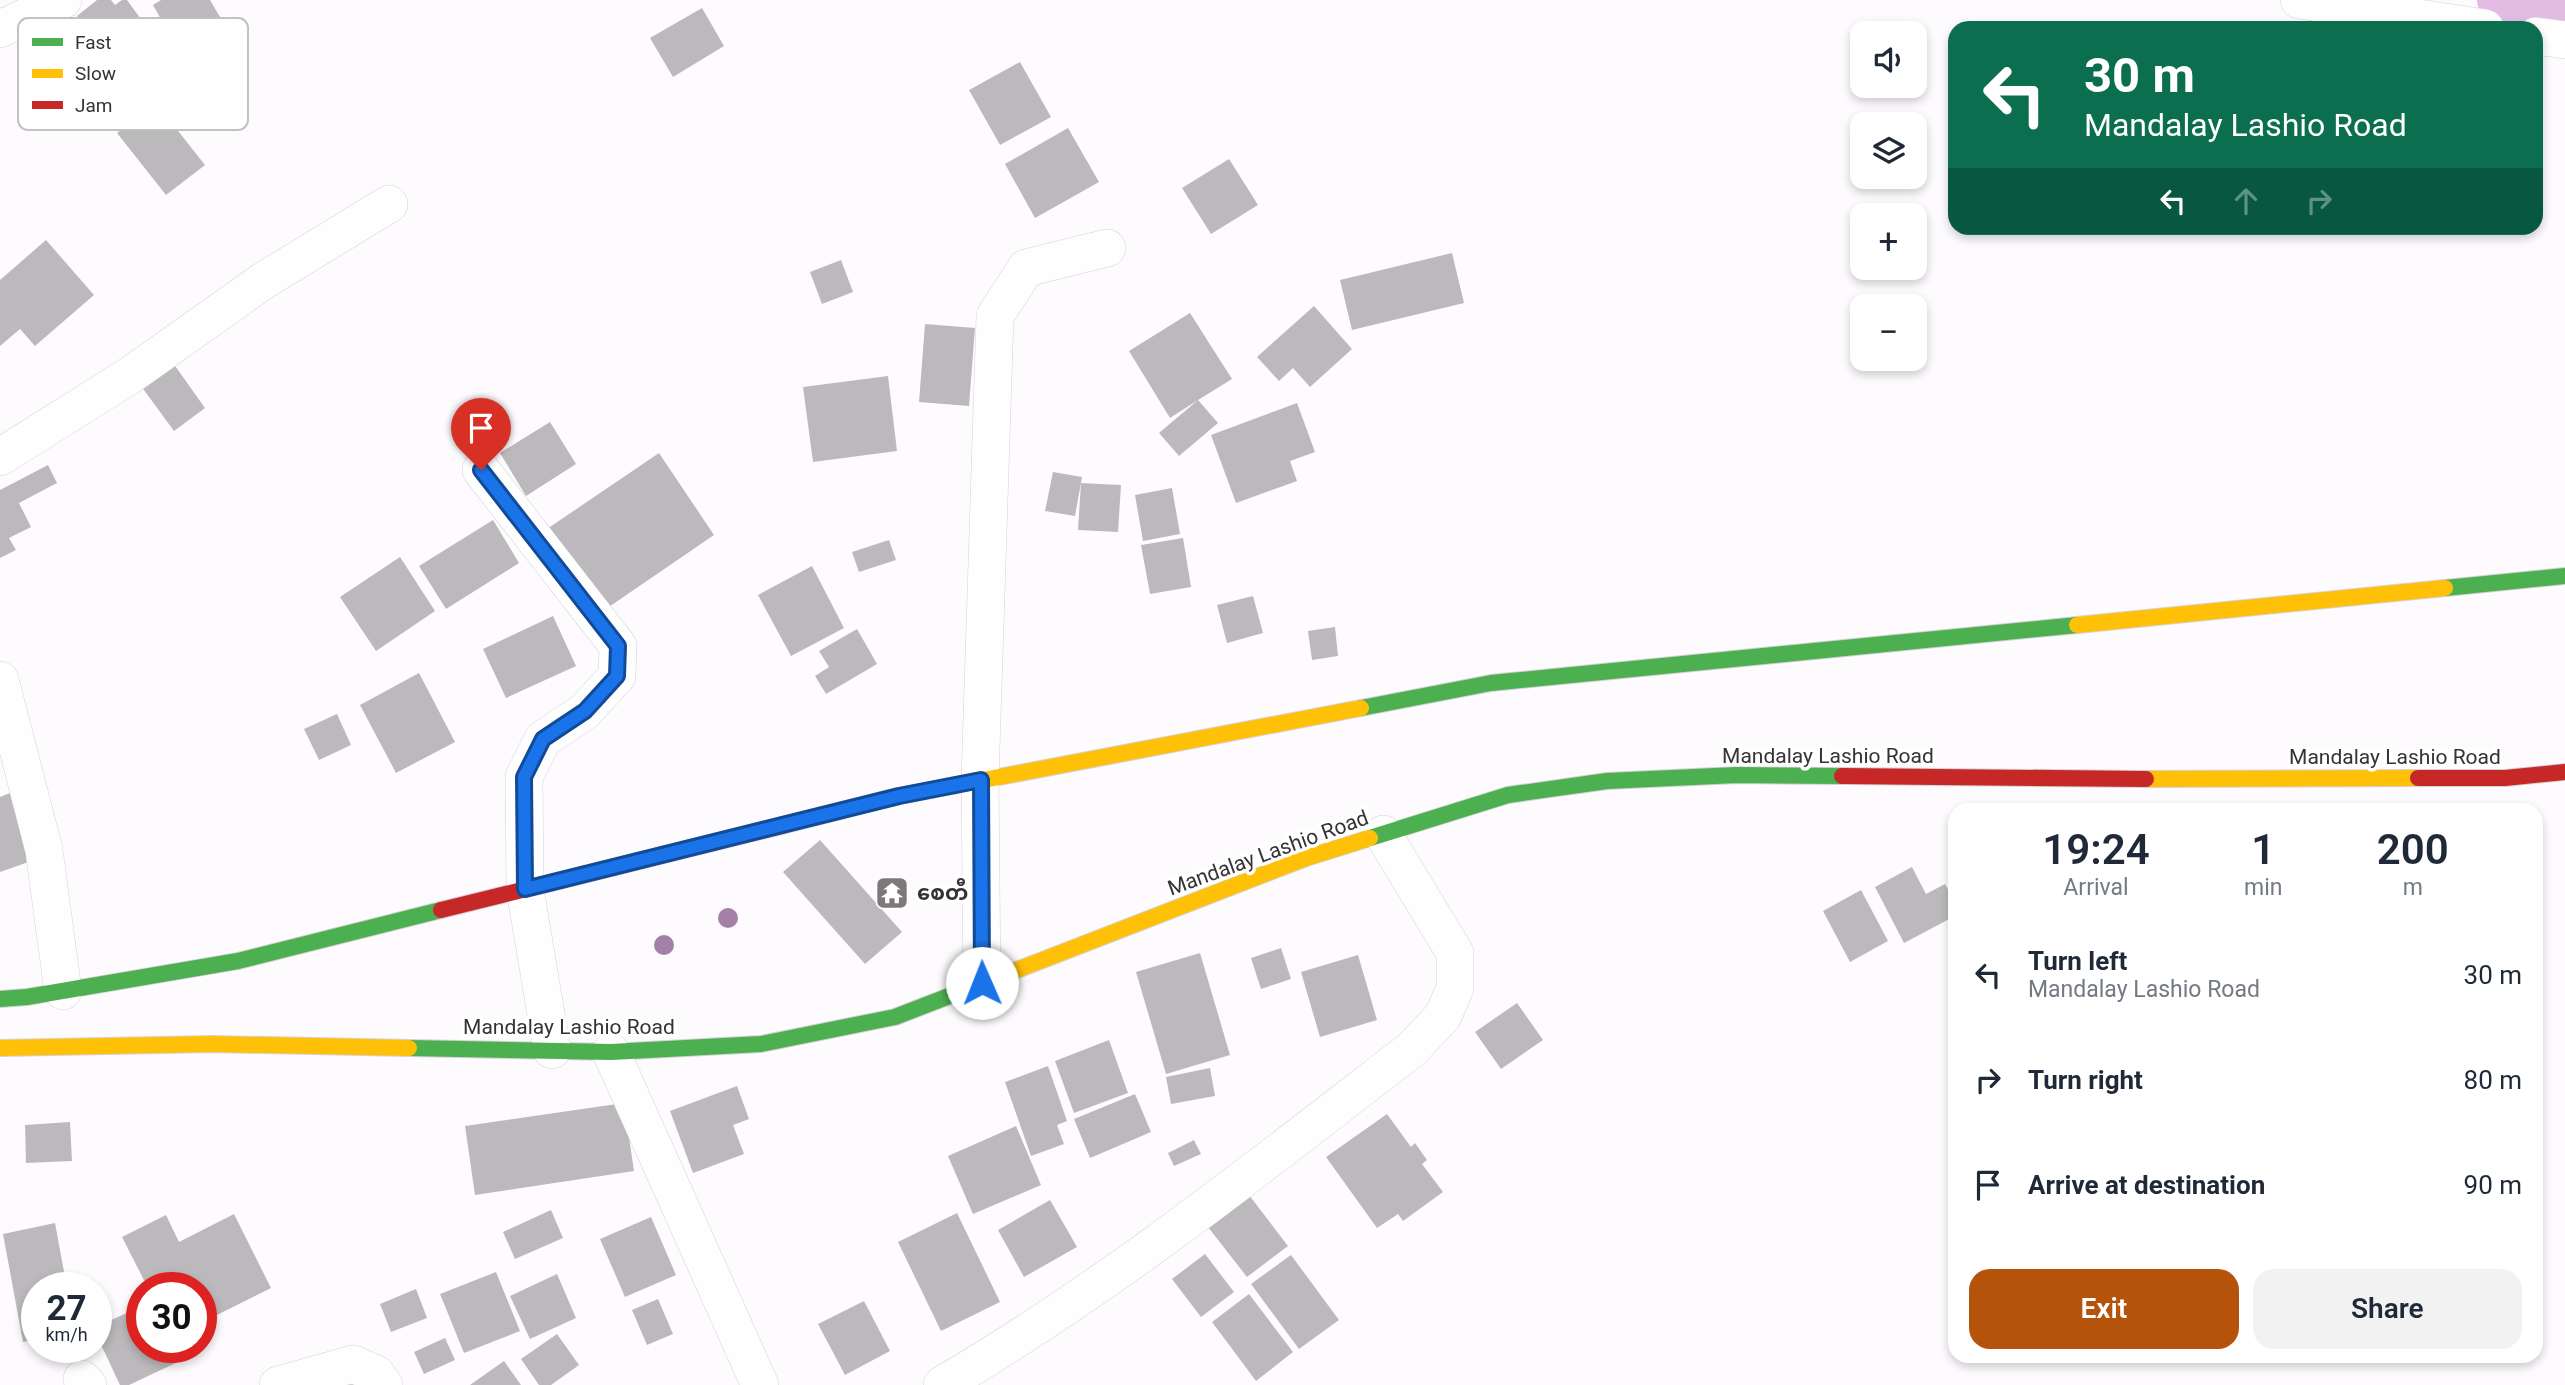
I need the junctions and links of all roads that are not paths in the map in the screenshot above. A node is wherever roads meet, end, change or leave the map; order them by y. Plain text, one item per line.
1 (63, 0) edge
2 (2299, 0) edge
3 (24, 18) edge
4 (18, 21) edge
5 (2438, 21) edge
6 (0, 29) edge
7 (2543, 37) edge
8 (2565, 40) edge
9 (390, 204) dead end
10 (1107, 248) dead end
11 (0, 457) edge
12 (481, 470) dead end
13 (2565, 576) edge
14 (0, 680) edge
15 (2565, 772) edge
16 (981, 780) junction
17 (1383, 834) junction
18 (525, 889) junction
19 (982, 983) junction
20 (63, 991) junction
21 (0, 999) edge
22 (0, 1048) edge
23 (552, 1050) junction
24 (611, 1052) junction
25 (278, 1385) edge
26 (384, 1385) edge
27 (760, 1385) edge
28 (942, 1385) edge

1 - 3 street
2 - 5 street
4 - 6 street
7 - 8 street
9 - 11 street
10 - 16 street
12 - 18 street
13 - 16 highway
14 - 20 street
15 - 17 highway, Mandalay Lashio Road
16 - 18 highway
16 - 19 street
17 - 19 highway, Mandalay Lashio Road
17 - 28 street
18 - 20 highway
18 - 23 street
19 - 24 highway, Mandalay Lashio Road
20 - 21 highway
22 - 23 highway, Mandalay Lashio Road
23 - 24 highway, Mandalay Lashio Road
24 - 27 street
25 - 26 street

